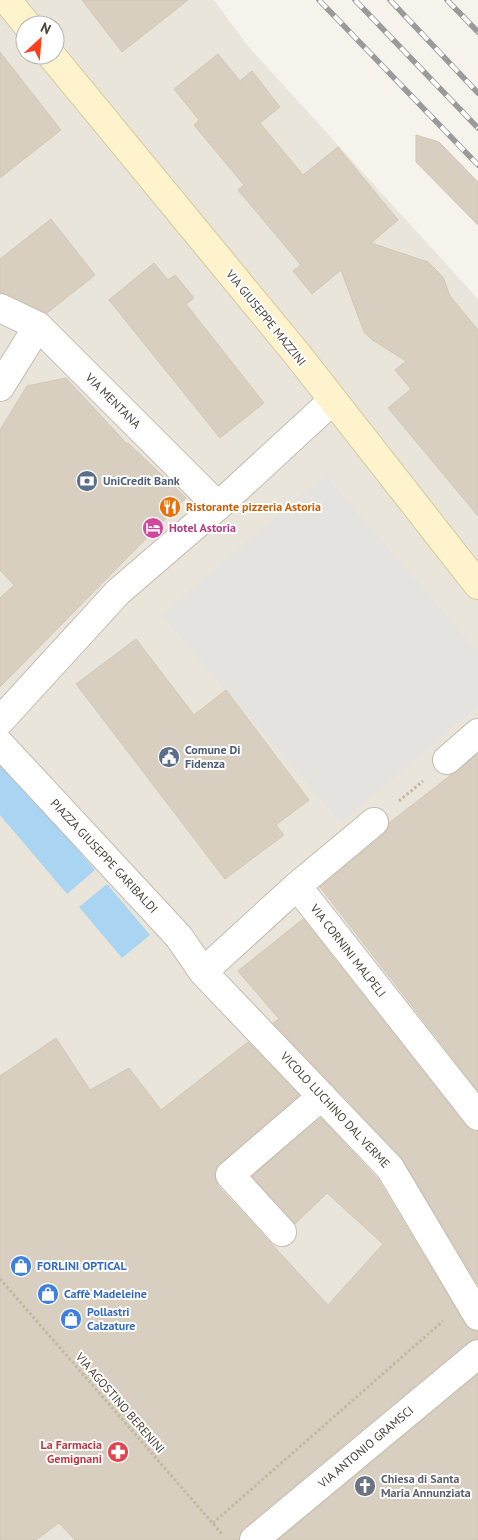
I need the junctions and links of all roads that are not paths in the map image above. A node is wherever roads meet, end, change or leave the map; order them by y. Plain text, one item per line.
1 (7, 0) edge
2 (19, 15) edge
3 (58, 65) edge
4 (0, 308) edge
5 (38, 326) junction
6 (0, 387) edge
7 (332, 401) junction
8 (218, 506) junction
9 (478, 586) edge
10 (0, 721) edge
11 (478, 733) edge
12 (0, 744) edge
13 (447, 760) road end
14 (374, 822) road end
15 (297, 886) junction
16 (203, 972) junction
17 (322, 1096) junction
18 (478, 1116) edge
19 (282, 1232) dead end
20 (478, 1316) edge
21 (478, 1354) edge
22 (254, 1540) edge

1 - 2 street
3 - 7 street, VIA GIUSEPPE MAZZINI
4 - 5 street, VIA MENTANA
5 - 6 street
5 - 8 street, VIA MENTANA
7 - 8 street
7 - 9 street, VIA GIUSEPPE MAZZINI
8 - 10 street
11 - 13 street
12 - 16 street, PIAZZA GIUSEPPE GARIBALDI
14 - 15 street
15 - 16 street
15 - 18 street, VIA CORNINI MALPELI
16 - 17 street, VICOLO LUCHINO DAL VERME
17 - 19 street
17 - 20 street, VICOLO LUCHINO DAL VERME
21 - 22 street, VIA ANTONIO GRAMSCI

